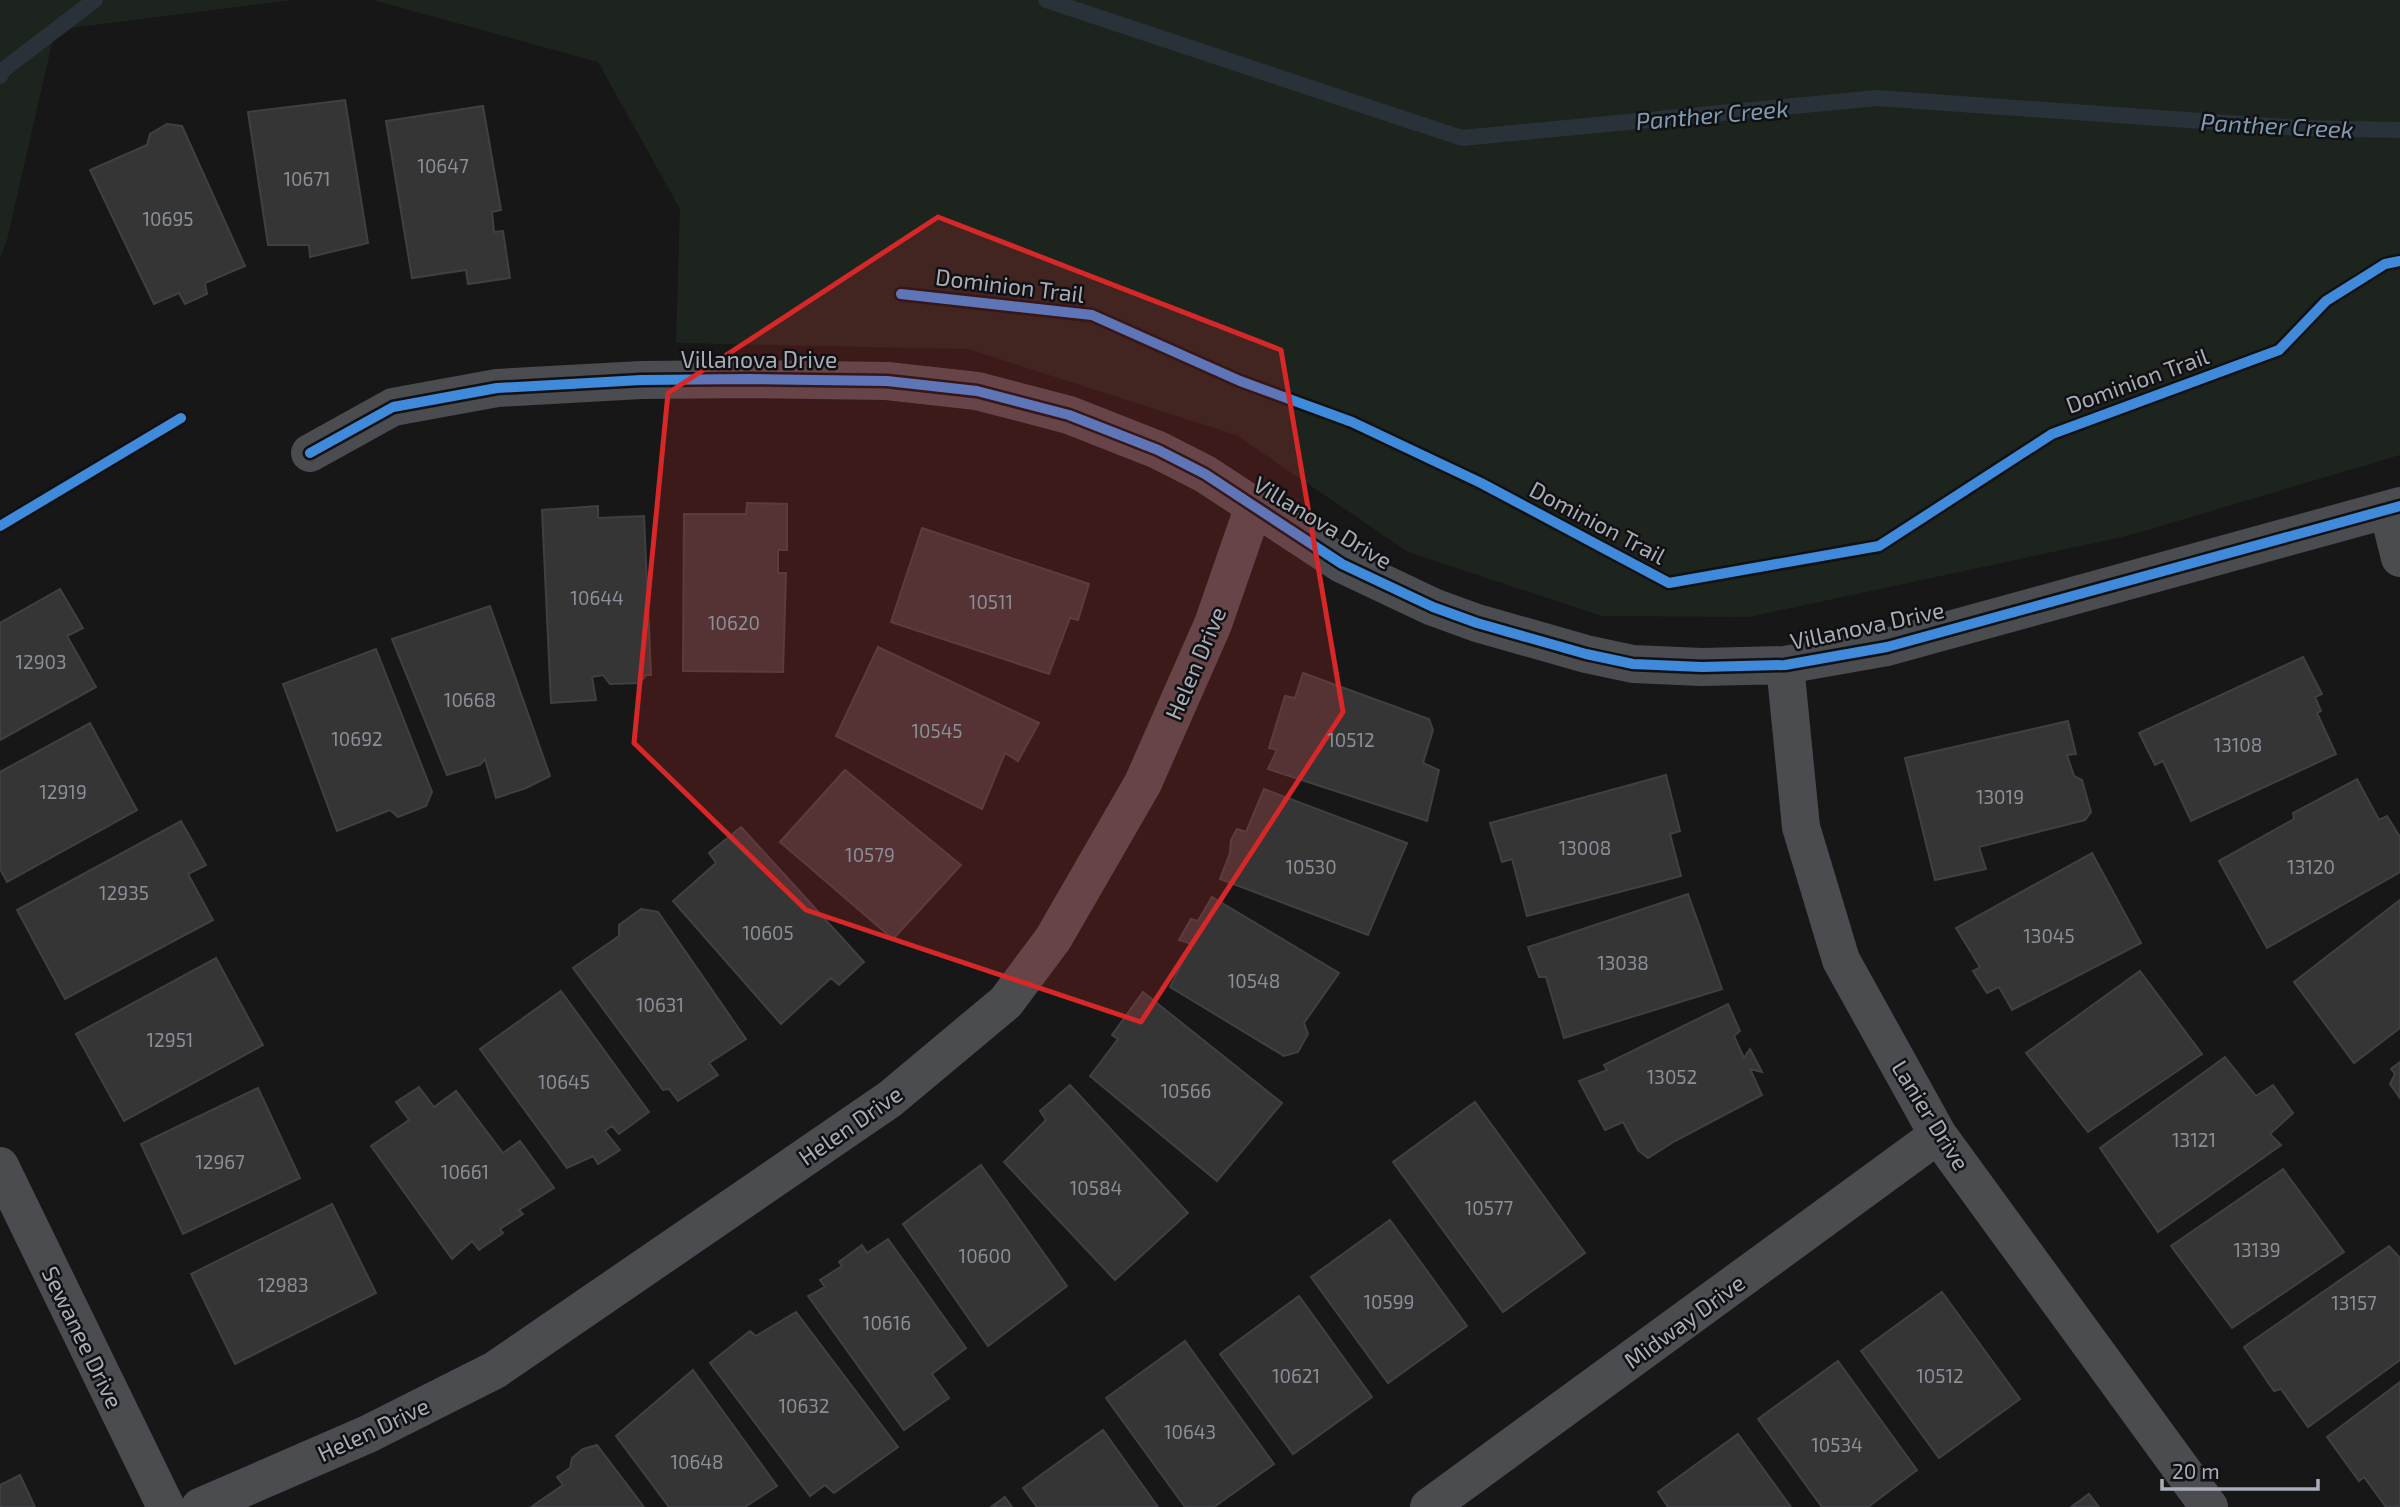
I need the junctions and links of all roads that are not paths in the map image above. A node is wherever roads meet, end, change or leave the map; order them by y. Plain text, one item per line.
1 (310, 453) dead end
2 (1254, 506) junction
3 (2394, 508) edge
4 (2400, 558) edge
5 (1785, 665) junction
6 (1938, 1135) junction
7 (0, 1166) edge
8 (166, 1507) edge
9 (200, 1507) edge
10 (1429, 1507) edge
11 (2209, 1507) edge

1 - 2 street, Villanova Drive
2 - 5 street, Villanova Drive
2 - 9 street, Helen Drive
3 - 4 street
3 - 5 street, Villanova Drive
5 - 6 street, Lanier Drive
6 - 10 street, Midway Drive
6 - 11 street, Lanier Drive
7 - 8 street, Sewanee Drive

